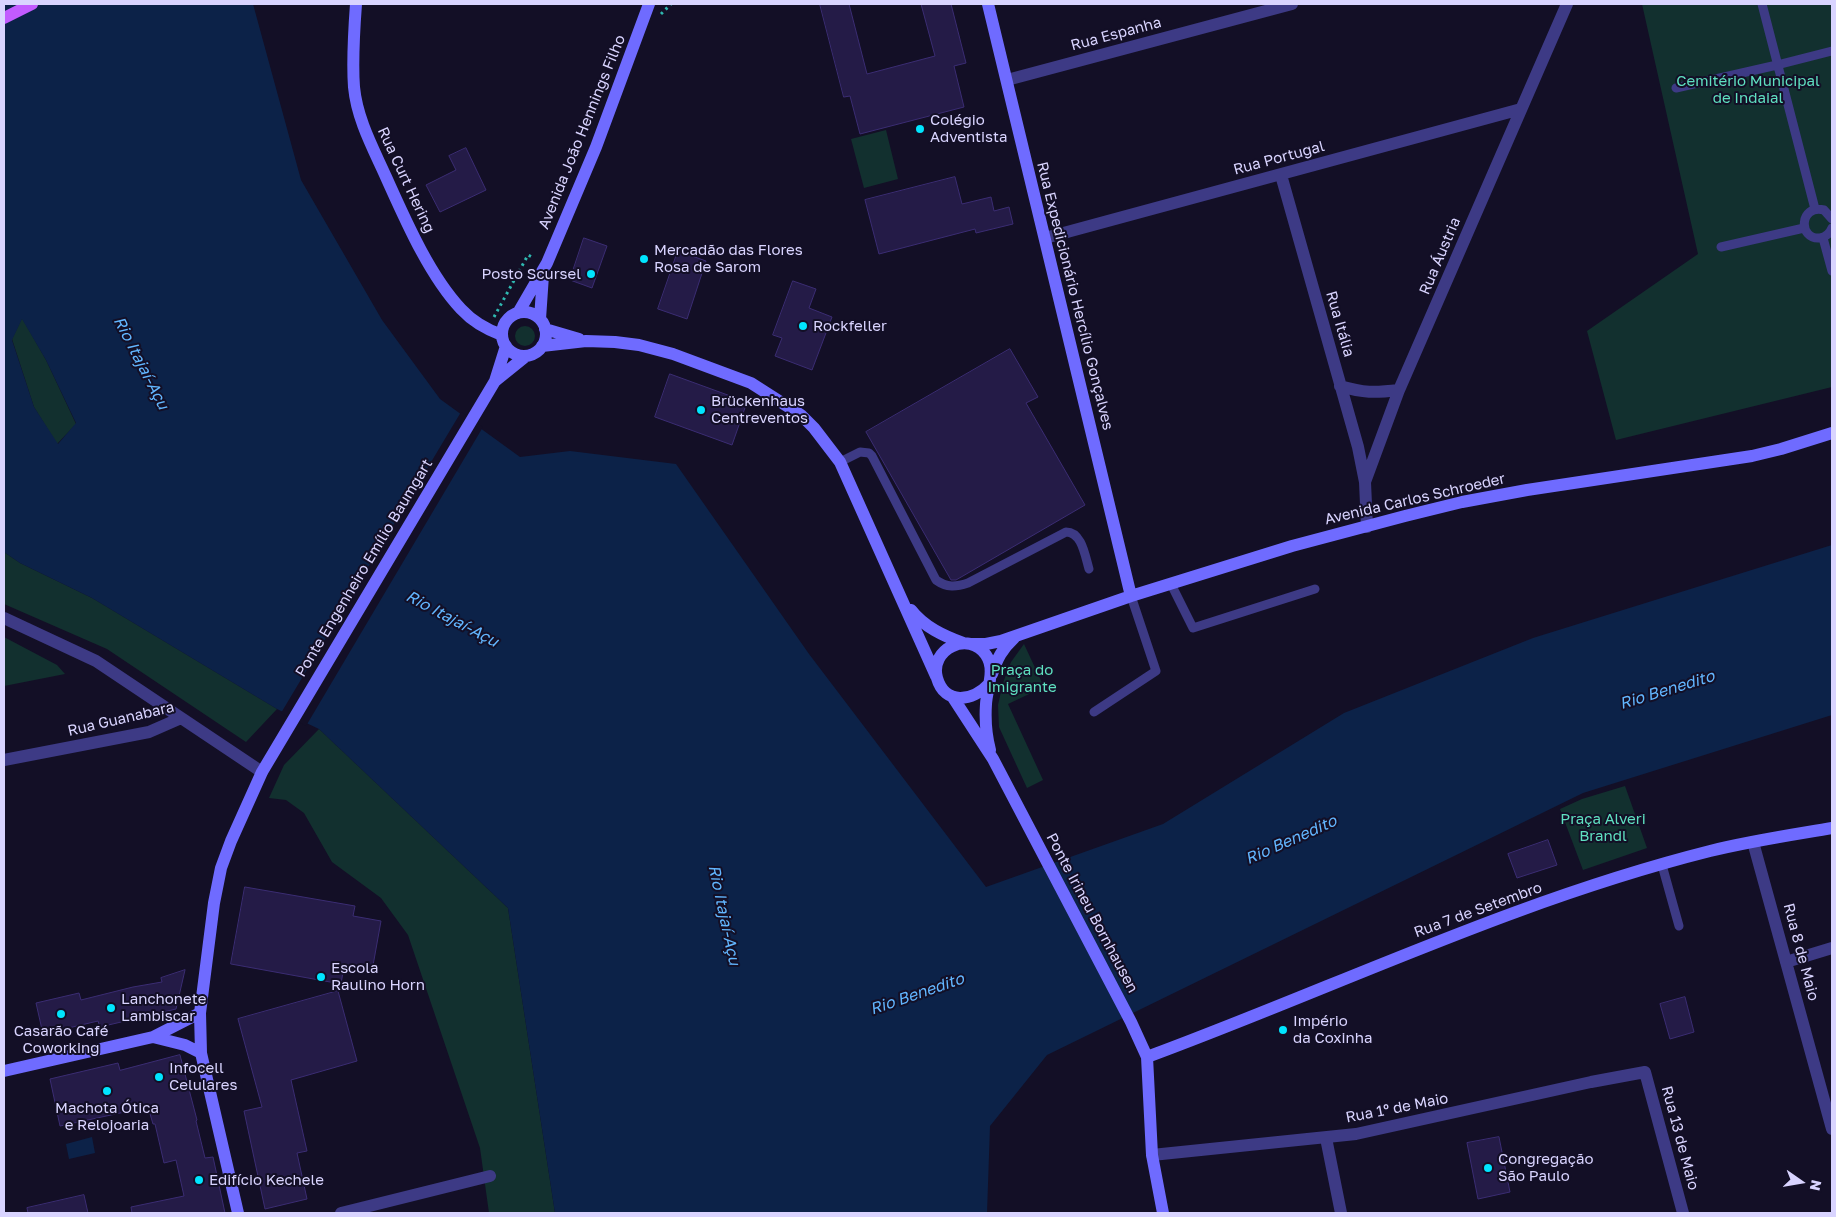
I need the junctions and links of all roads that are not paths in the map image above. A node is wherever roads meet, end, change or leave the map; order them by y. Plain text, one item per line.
1 (32, 4) edge
2 (356, 4) edge
3 (649, 4) edge
4 (988, 4) edge
5 (1292, 4) edge
6 (1567, 4) edge
7 (1762, 4) edge
8 (4, 18) edge
9 (1832, 51) edge
10 (1777, 65) junction
11 (1007, 80) junction
12 (1676, 88) dead end
13 (1521, 109) junction
14 (1281, 174) junction
15 (1815, 209) junction
16 (1832, 219) edge
17 (1804, 228) junction
18 (1832, 228) edge
19 (1045, 238) junction
20 (1823, 238) junction
21 (1721, 247) dead end
22 (1832, 271) edge
23 (543, 272) junction
24 (518, 313) junction
25 (543, 324) junction
26 (504, 341) junction
27 (586, 341) junction
28 (542, 346) junction
29 (526, 356) junction
30 (495, 381) junction
31 (1340, 386) junction
32 (1399, 390) junction
33 (1832, 432) edge
34 (840, 462) junction
35 (1365, 482) junction
36 (1367, 527) junction
37 (1090, 569) dead end
38 (1171, 584) junction
39 (1315, 589) dead end
40 (1131, 596) junction
41 (902, 598) junction
42 (4, 618) edge
43 (1015, 636) junction
44 (968, 644) junction
45 (936, 676) junction
46 (990, 679) junction
47 (952, 696) junction
48 (1094, 712) dead end
49 (181, 718) junction
50 (993, 759) junction
51 (4, 760) edge
52 (262, 772) junction
53 (1832, 828) edge
54 (1753, 842) junction
55 (1662, 866) junction
56 (1679, 926) dead end
57 (1832, 948) edge
58 (1786, 962) junction
59 (200, 1013) junction
60 (153, 1038) junction
61 (201, 1053) junction
62 (1147, 1058) junction
63 (4, 1071) edge
64 (1645, 1072) joint
65 (1832, 1129) edge
66 (1326, 1138) junction
67 (1152, 1156) junction
68 (490, 1176) dead end
69 (238, 1213) edge
70 (341, 1213) edge
71 (1163, 1213) edge
72 (1342, 1213) edge
73 (1683, 1213) edge

1 - 8 main road
2 - 26 main road, Rua Curt Hering
3 - 23 main road, Avenida João Hennings Filho
4 - 11 main road, Rua Expedicionário Hercílio Gonçalves
5 - 11 street, Rua Espanha
6 - 13 street, Rua Áustria
7 - 10 lane
9 - 10 lane
10 - 12 lane
10 - 15 lane
11 - 19 main road, Rua Expedicionário Hercílio Gonçalves
13 - 14 street, Rua Portugal
13 - 32 street, Rua Áustria
14 - 19 street, Rua Portugal
14 - 31 street, Rua Itália
15 - 16 lane
15 - 17 lane
17 - 20 lane
17 - 21 lane
18 - 20 lane
19 - 40 main road, Rua Expedicionário Hercílio Gonçalves
20 - 22 lane
23 - 24 main road, Avenida João Hennings Filho
23 - 25 main road, Avenida João Hennings Filho
24 - 25 main road
24 - 26 main road
25 - 27 main road, Avenida Carlos Schroeder
25 - 28 main road
26 - 29 main road
26 - 30 main road, Ponte Engenheiro Emílio Baumgart
27 - 28 main road, Avenida Carlos Schroeder
27 - 34 main road, Avenida Carlos Schroeder
28 - 29 main road
29 - 30 main road, Ponte Engenheiro Emílio Baumgart
30 - 52 main road, Ponte Engenheiro Emílio Baumgart
31 - 32 street
31 - 35 street, Rua Itália
32 - 35 street, Rua Áustria
33 - 36 main road, Avenida Carlos Schroeder
34 - 37 lane
34 - 41 main road, Avenida Carlos Schroeder
35 - 36 street, Rua Áustria
36 - 38 main road, Avenida Carlos Schroeder
38 - 39 lane
38 - 40 main road, Avenida Carlos Schroeder
40 - 43 main road, Avenida Carlos Schroeder
40 - 48 lane
41 - 44 main road, Avenida Carlos Schroeder
41 - 45 main road, Avenida Carlos Schroeder
42 - 49 street
43 - 44 main road, Avenida Carlos Schroeder
43 - 46 main road
44 - 45 main road
44 - 46 main road
45 - 47 main road
46 - 47 main road
46 - 50 main road
47 - 50 main road
49 - 51 street, Rua Guanabara
49 - 52 street, Rua Guanabara
50 - 62 main road, Ponte Irineu Bornhausen
52 - 59 main road, Ponte Engenheiro Emílio Baumgart
53 - 54 main road, Rua 7 de Setembro
54 - 55 main road, Rua 7 de Setembro
54 - 58 street, Rua 8 de Maio
55 - 56 lane
55 - 62 main road, Rua 7 de Setembro
57 - 58 street
58 - 65 street, Rua 8 de Maio
59 - 60 main road
59 - 61 main road, Ponte Engenheiro Emílio Baumgart
60 - 61 main road
60 - 63 main road
61 - 69 main road, Ponte Engenheiro Emílio Baumgart
62 - 67 main road
64 - 66 street, Rua 1º de Maio
64 - 73 street, Rua 13 de Maio
66 - 67 street, Rua 1º de Maio
66 - 72 street
67 - 71 main road
68 - 70 street

